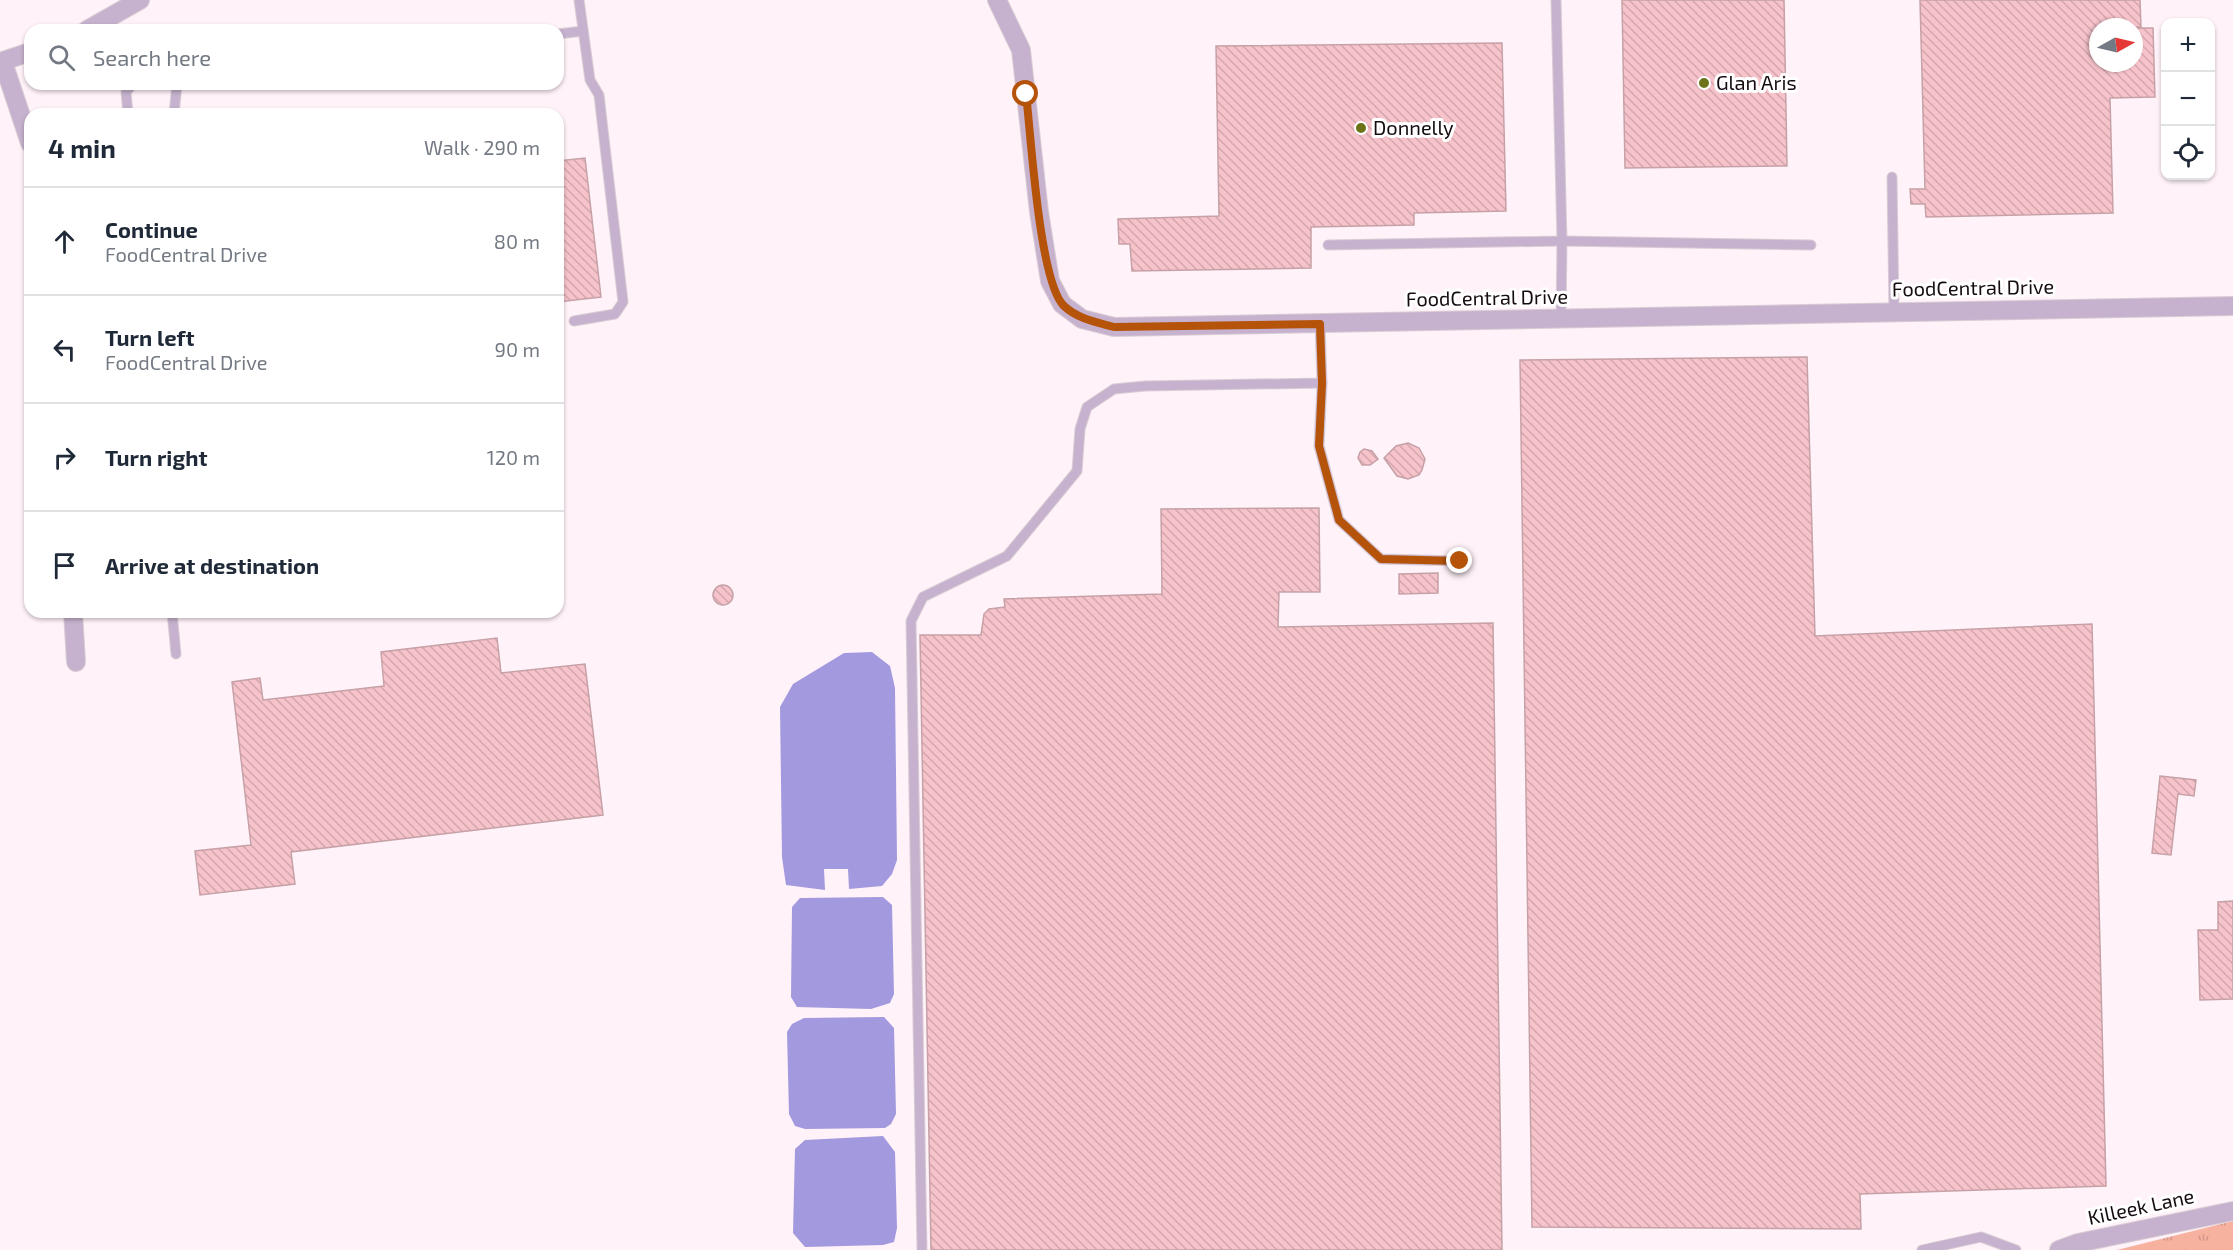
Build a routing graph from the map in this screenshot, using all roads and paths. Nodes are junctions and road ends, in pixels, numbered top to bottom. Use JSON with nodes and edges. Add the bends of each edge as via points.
{"nodes":[{"id":1,"x":140,"y":0,"type":"edge"},
{"id":2,"x":579,"y":0,"type":"edge"},
{"id":3,"x":997,"y":0,"type":"edge"},
{"id":4,"x":1556,"y":0,"type":"edge"},
{"id":5,"x":98,"y":24,"type":"edge"},
{"id":6,"x":583,"y":31,"type":"junction"},
{"id":7,"x":564,"y":33,"type":"edge"},
{"id":8,"x":24,"y":54,"type":"edge"},
{"id":9,"x":2,"y":62,"type":"edge"},
{"id":10,"x":128,"y":90,"type":"edge"},
{"id":11,"x":176,"y":90,"type":"edge"},
{"id":12,"x":127,"y":108,"type":"edge"},
{"id":13,"x":175,"y":108,"type":"edge"},
{"id":14,"x":24,"y":126,"type":"edge"},
{"id":15,"x":1892,"y":177,"type":"dead end"},
{"id":16,"x":1562,"y":241,"type":"junction"},
{"id":17,"x":1328,"y":244,"type":"dead end"},
{"id":18,"x":1811,"y":245,"type":"dead end"},
{"id":19,"x":2233,"y":306,"type":"edge"},
{"id":20,"x":1894,"y":312,"type":"junction"},
{"id":21,"x":1561,"y":318,"type":"junction"},
{"id":22,"x":574,"y":321,"type":"dead end"},
{"id":23,"x":1320,"y":324,"type":"junction"},
{"id":24,"x":1322,"y":383,"type":"junction"},
{"id":25,"x":1460,"y":561,"type":"dead end"},
{"id":26,"x":73,"y":618,"type":"edge"},
{"id":27,"x":173,"y":618,"type":"edge"},
{"id":28,"x":176,"y":654,"type":"dead end"},
{"id":29,"x":76,"y":662,"type":"dead end"},
{"id":30,"x":2233,"y":1211,"type":"edge"},
{"id":31,"x":922,"y":1250,"type":"edge"},
{"id":32,"x":1922,"y":1250,"type":"edge"},
{"id":33,"x":2016,"y":1250,"type":"edge"},
{"id":34,"x":2059,"y":1250,"type":"edge"}],
"edges":[{"from":1,"to":5,"type":"street"},
{"from":2,"to":6,"type":"lane"},
{"from":3,"to":23,"type":"street","name":"FoodCentral Drive","via":[[1021,50],[1044,249],[1050,281],[1062,304],[1082,318],[1114,327]]},
{"from":4,"to":16,"type":"lane"},
{"from":6,"to":7,"type":"lane"},
{"from":6,"to":22,"type":"lane","via":[[591,80],[599,96],[623,302],[615,314]]},
{"from":8,"to":9,"type":"street"},
{"from":9,"to":14,"type":"street"},
{"from":10,"to":12,"type":"lane"},
{"from":11,"to":13,"type":"lane"},
{"from":15,"to":20,"type":"lane"},
{"from":16,"to":17,"type":"lane"},
{"from":16,"to":18,"type":"lane"},
{"from":16,"to":21,"type":"lane"},
{"from":19,"to":20,"type":"street","name":"FoodCentral Drive"},
{"from":20,"to":21,"type":"street","name":"FoodCentral Drive"},
{"from":21,"to":23,"type":"street","name":"FoodCentral Drive"},
{"from":23,"to":24,"type":"lane"},
{"from":24,"to":25,"type":"lane","via":[[1319,446],[1339,520],[1381,559]]},
{"from":24,"to":31,"type":"lane","via":[[1114,389],[1088,406],[1080,429],[1077,471],[1007,556],[923,597],[911,621]]},
{"from":26,"to":29,"type":"street"},
{"from":27,"to":28,"type":"lane"},
{"from":30,"to":34,"type":"street","name":"Killeek Lane"},
{"from":32,"to":33,"type":"lane","via":[[1981,1238]]}]}
